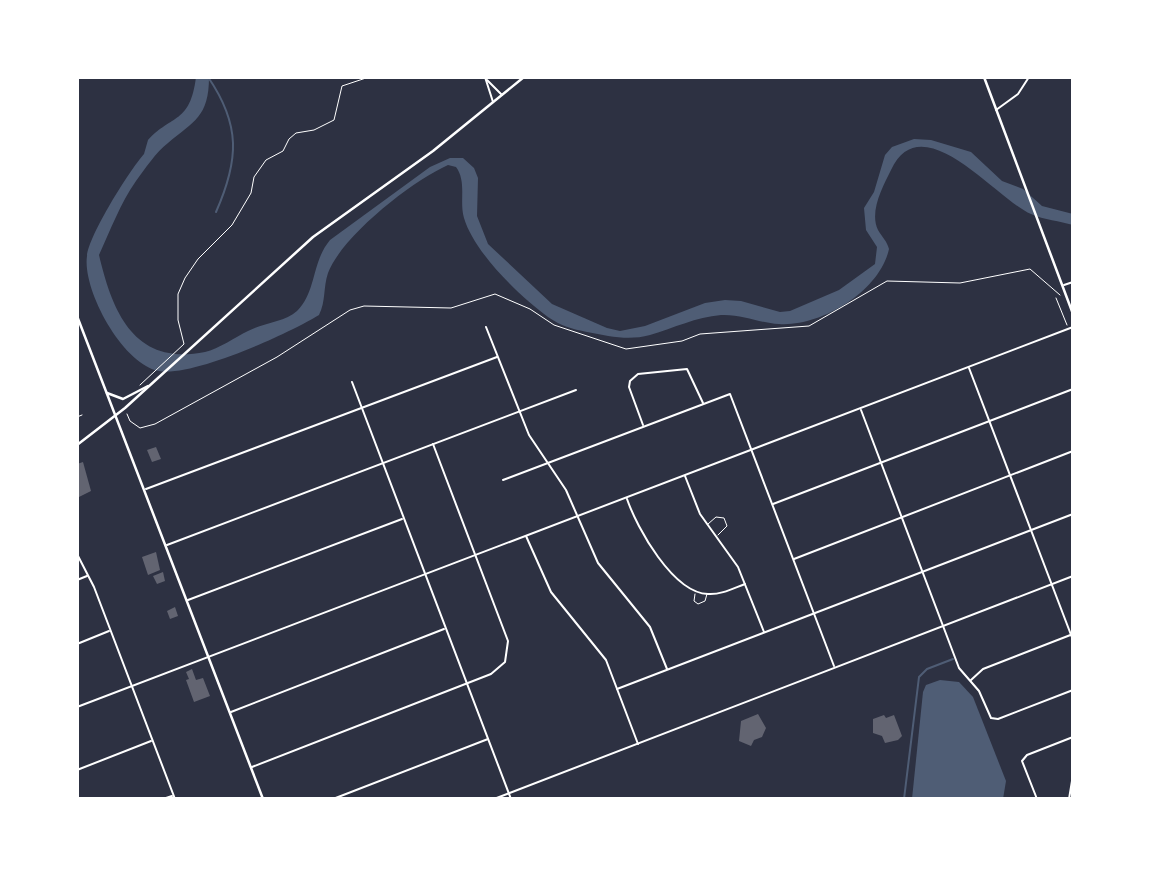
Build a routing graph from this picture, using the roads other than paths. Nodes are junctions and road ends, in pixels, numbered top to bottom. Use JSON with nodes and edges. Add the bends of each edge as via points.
{"nodes":[{"id":1,"x":524,"y":77,"type":"edge"},
{"id":2,"x":984,"y":77,"type":"edge"},
{"id":3,"x":1029,"y":77,"type":"edge"},
{"id":4,"x":485,"y":78,"type":"edge"},
{"id":5,"x":502,"y":95,"type":"junction"},
{"id":6,"x":493,"y":102,"type":"junction"},
{"id":7,"x":996,"y":110,"type":"junction"},
{"id":8,"x":1073,"y":282,"type":"edge"},
{"id":9,"x":1062,"y":286,"type":"junction"},
{"id":10,"x":1073,"y":314,"type":"edge"},
{"id":11,"x":77,"y":316,"type":"edge"},
{"id":12,"x":486,"y":327,"type":"dead end"},
{"id":13,"x":1073,"y":327,"type":"edge"},
{"id":14,"x":497,"y":357,"type":"junction"},
{"id":15,"x":969,"y":367,"type":"junction"},
{"id":16,"x":352,"y":382,"type":"dead end"},
{"id":17,"x":154,"y":383,"type":"junction"},
{"id":18,"x":1073,"y":389,"type":"edge"},
{"id":19,"x":576,"y":390,"type":"dead end"},
{"id":20,"x":107,"y":393,"type":"junction"},
{"id":21,"x":704,"y":404,"type":"junction"},
{"id":22,"x":362,"y":408,"type":"junction"},
{"id":23,"x":860,"y":409,"type":"junction"},
{"id":24,"x":519,"y":412,"type":"junction"},
{"id":25,"x":116,"y":416,"type":"junction"},
{"id":26,"x":990,"y":421,"type":"junction"},
{"id":27,"x":644,"y":426,"type":"junction"},
{"id":28,"x":433,"y":444,"type":"junction"},
{"id":29,"x":77,"y":445,"type":"edge"},
{"id":30,"x":751,"y":449,"type":"junction"},
{"id":31,"x":1073,"y":451,"type":"edge"},
{"id":32,"x":383,"y":463,"type":"junction"},
{"id":33,"x":547,"y":463,"type":"junction"},
{"id":34,"x":881,"y":463,"type":"junction"},
{"id":35,"x":685,"y":475,"type":"junction"},
{"id":36,"x":1010,"y":475,"type":"junction"},
{"id":37,"x":503,"y":480,"type":"dead end"},
{"id":38,"x":145,"y":490,"type":"junction"},
{"id":39,"x":626,"y":498,"type":"junction"},
{"id":40,"x":772,"y":504,"type":"junction"},
{"id":41,"x":1073,"y":514,"type":"edge"},
{"id":42,"x":577,"y":516,"type":"junction"},
{"id":43,"x":902,"y":517,"type":"junction"},
{"id":44,"x":404,"y":518,"type":"junction"},
{"id":45,"x":707,"y":525,"type":"junction"},
{"id":46,"x":1031,"y":530,"type":"junction"},
{"id":47,"x":526,"y":535,"type":"junction"},
{"id":48,"x":716,"y":536,"type":"junction"},
{"id":49,"x":166,"y":545,"type":"junction"},
{"id":50,"x":77,"y":554,"type":"edge"},
{"id":51,"x":475,"y":554,"type":"junction"},
{"id":52,"x":793,"y":559,"type":"junction"},
{"id":53,"x":923,"y":572,"type":"junction"},
{"id":54,"x":425,"y":573,"type":"junction"},
{"id":55,"x":88,"y":576,"type":"junction"},
{"id":56,"x":1073,"y":576,"type":"edge"},
{"id":57,"x":77,"y":580,"type":"edge"},
{"id":58,"x":746,"y":584,"type":"junction"},
{"id":59,"x":1052,"y":585,"type":"junction"},
{"id":60,"x":695,"y":592,"type":"junction"},
{"id":61,"x":707,"y":594,"type":"junction"},
{"id":62,"x":187,"y":601,"type":"junction"},
{"id":63,"x":814,"y":614,"type":"junction"},
{"id":64,"x":943,"y":626,"type":"junction"},
{"id":65,"x":446,"y":629,"type":"junction"},
{"id":66,"x":110,"y":630,"type":"junction"},
{"id":67,"x":764,"y":632,"type":"junction"},
{"id":68,"x":1072,"y":635,"type":"edge"},
{"id":69,"x":1073,"y":640,"type":"edge"},
{"id":70,"x":77,"y":644,"type":"edge"},
{"id":71,"x":209,"y":657,"type":"junction"},
{"id":72,"x":835,"y":668,"type":"junction"},
{"id":73,"x":668,"y":669,"type":"junction"},
{"id":74,"x":970,"y":680,"type":"junction"},
{"id":75,"x":467,"y":684,"type":"junction"},
{"id":76,"x":132,"y":686,"type":"junction"},
{"id":77,"x":617,"y":689,"type":"junction"},
{"id":78,"x":1073,"y":690,"type":"edge"},
{"id":79,"x":77,"y":707,"type":"edge"},
{"id":80,"x":230,"y":713,"type":"junction"},
{"id":81,"x":1073,"y":737,"type":"edge"},
{"id":82,"x":488,"y":739,"type":"junction"},
{"id":83,"x":152,"y":741,"type":"junction"},
{"id":84,"x":638,"y":744,"type":"junction"},
{"id":85,"x":251,"y":767,"type":"junction"},
{"id":86,"x":77,"y":770,"type":"edge"},
{"id":87,"x":1073,"y":775,"type":"edge"},
{"id":88,"x":509,"y":793,"type":"junction"},
{"id":89,"x":174,"y":797,"type":"edge"},
{"id":90,"x":163,"y":799,"type":"edge"},
{"id":91,"x":263,"y":799,"type":"edge"},
{"id":92,"x":333,"y":799,"type":"edge"},
{"id":93,"x":494,"y":799,"type":"edge"},
{"id":94,"x":511,"y":799,"type":"edge"},
{"id":95,"x":1037,"y":799,"type":"edge"},
{"id":96,"x":1069,"y":799,"type":"edge"}],
"edges":[{"from":1,"to":5,"type":"main road"},
{"from":2,"to":7,"type":"main road"},
{"from":3,"to":7,"type":"street","via":[[1018,93]]},
{"from":4,"to":5,"type":"street"},
{"from":4,"to":6,"type":"street"},
{"from":5,"to":6,"type":"main road"},
{"from":6,"to":17,"type":"main road","via":[[313,237]]},
{"from":7,"to":9,"type":"main road"},
{"from":8,"to":9,"type":"street"},
{"from":9,"to":10,"type":"main road"},
{"from":11,"to":20,"type":"main road"},
{"from":12,"to":14,"type":"street"},
{"from":13,"to":15,"type":"street"},
{"from":14,"to":22,"type":"street"},
{"from":14,"to":24,"type":"street"},
{"from":15,"to":23,"type":"street"},
{"from":15,"to":26,"type":"street"},
{"from":16,"to":22,"type":"street"},
{"from":17,"to":20,"type":"main road","via":[[123,398]]},
{"from":17,"to":25,"type":"main road"},
{"from":18,"to":26,"type":"street"},
{"from":19,"to":24,"type":"street"},
{"from":20,"to":25,"type":"main road"},
{"from":21,"to":27,"type":"street"},
{"from":21,"to":27,"type":"street","via":[[687,369],[638,374],[629,387]]},
{"from":21,"to":30,"type":"street","via":[[730,394]]},
{"from":22,"to":32,"type":"street"},
{"from":22,"to":38,"type":"street"},
{"from":23,"to":30,"type":"street"},
{"from":23,"to":34,"type":"street"},
{"from":24,"to":28,"type":"street"},
{"from":24,"to":33,"type":"street"},
{"from":25,"to":29,"type":"main road"},
{"from":25,"to":38,"type":"main road"},
{"from":26,"to":34,"type":"street"},
{"from":26,"to":36,"type":"street"},
{"from":27,"to":33,"type":"street"},
{"from":28,"to":32,"type":"street"},
{"from":28,"to":51,"type":"street"},
{"from":30,"to":35,"type":"street"},
{"from":30,"to":40,"type":"street"},
{"from":31,"to":36,"type":"street"},
{"from":32,"to":44,"type":"street"},
{"from":32,"to":49,"type":"street"},
{"from":33,"to":37,"type":"street"},
{"from":33,"to":42,"type":"street"},
{"from":34,"to":40,"type":"street"},
{"from":34,"to":43,"type":"street"},
{"from":35,"to":39,"type":"street"},
{"from":35,"to":45,"type":"street"},
{"from":36,"to":43,"type":"street"},
{"from":36,"to":46,"type":"street"},
{"from":38,"to":49,"type":"main road"},
{"from":39,"to":42,"type":"street"},
{"from":39,"to":60,"type":"street","via":[[642,536]]},
{"from":40,"to":52,"type":"street"},
{"from":41,"to":46,"type":"street"},
{"from":42,"to":47,"type":"street"},
{"from":42,"to":73,"type":"street","via":[[597,563],[650,627]]},
{"from":43,"to":52,"type":"street"},
{"from":43,"to":53,"type":"street"},
{"from":44,"to":54,"type":"street"},
{"from":44,"to":62,"type":"street"},
{"from":45,"to":48,"type":"street"},
{"from":45,"to":48,"type":"lane","via":[[716,517],[724,519],[727,526]]},
{"from":46,"to":53,"type":"street"},
{"from":46,"to":59,"type":"street"},
{"from":47,"to":51,"type":"street"},
{"from":47,"to":77,"type":"street","via":[[545,583],[600,650]]},
{"from":48,"to":58,"type":"street"},
{"from":49,"to":62,"type":"main road"},
{"from":50,"to":55,"type":"street"},
{"from":51,"to":54,"type":"street"},
{"from":51,"to":75,"type":"street","via":[[509,650],[502,666]]},
{"from":52,"to":63,"type":"street"},
{"from":53,"to":63,"type":"street"},
{"from":53,"to":64,"type":"street"},
{"from":54,"to":65,"type":"street"},
{"from":54,"to":71,"type":"street"},
{"from":55,"to":57,"type":"street"},
{"from":55,"to":66,"type":"street"},
{"from":56,"to":59,"type":"street"},
{"from":58,"to":61,"type":"street"},
{"from":58,"to":67,"type":"street"},
{"from":59,"to":64,"type":"street"},
{"from":59,"to":68,"type":"street"},
{"from":60,"to":61,"type":"street"},
{"from":60,"to":61,"type":"lane","via":[[698,604]]},
{"from":62,"to":71,"type":"main road"},
{"from":63,"to":67,"type":"street"},
{"from":63,"to":72,"type":"street"},
{"from":64,"to":72,"type":"street"},
{"from":64,"to":74,"type":"street","via":[[959,668]]},
{"from":65,"to":75,"type":"street"},
{"from":65,"to":80,"type":"street"},
{"from":66,"to":70,"type":"street"},
{"from":66,"to":76,"type":"street"},
{"from":67,"to":73,"type":"street"},
{"from":68,"to":69,"type":"street"},
{"from":68,"to":74,"type":"street","via":[[983,669]]},
{"from":71,"to":76,"type":"street"},
{"from":71,"to":80,"type":"main road"},
{"from":72,"to":84,"type":"street"},
{"from":73,"to":77,"type":"street"},
{"from":74,"to":78,"type":"street","via":[[993,719]]},
{"from":75,"to":82,"type":"street"},
{"from":75,"to":85,"type":"street"},
{"from":76,"to":79,"type":"street"},
{"from":76,"to":83,"type":"street"},
{"from":77,"to":84,"type":"street"},
{"from":80,"to":85,"type":"main road"},
{"from":81,"to":95,"type":"street","via":[[1027,755],[1023,761]]},
{"from":82,"to":88,"type":"street"},
{"from":82,"to":92,"type":"street"},
{"from":83,"to":86,"type":"street"},
{"from":83,"to":89,"type":"street"},
{"from":84,"to":88,"type":"street"},
{"from":85,"to":91,"type":"main road"},
{"from":87,"to":96,"type":"street"},
{"from":88,"to":93,"type":"street"},
{"from":88,"to":94,"type":"street"},
{"from":89,"to":90,"type":"street"}]}
